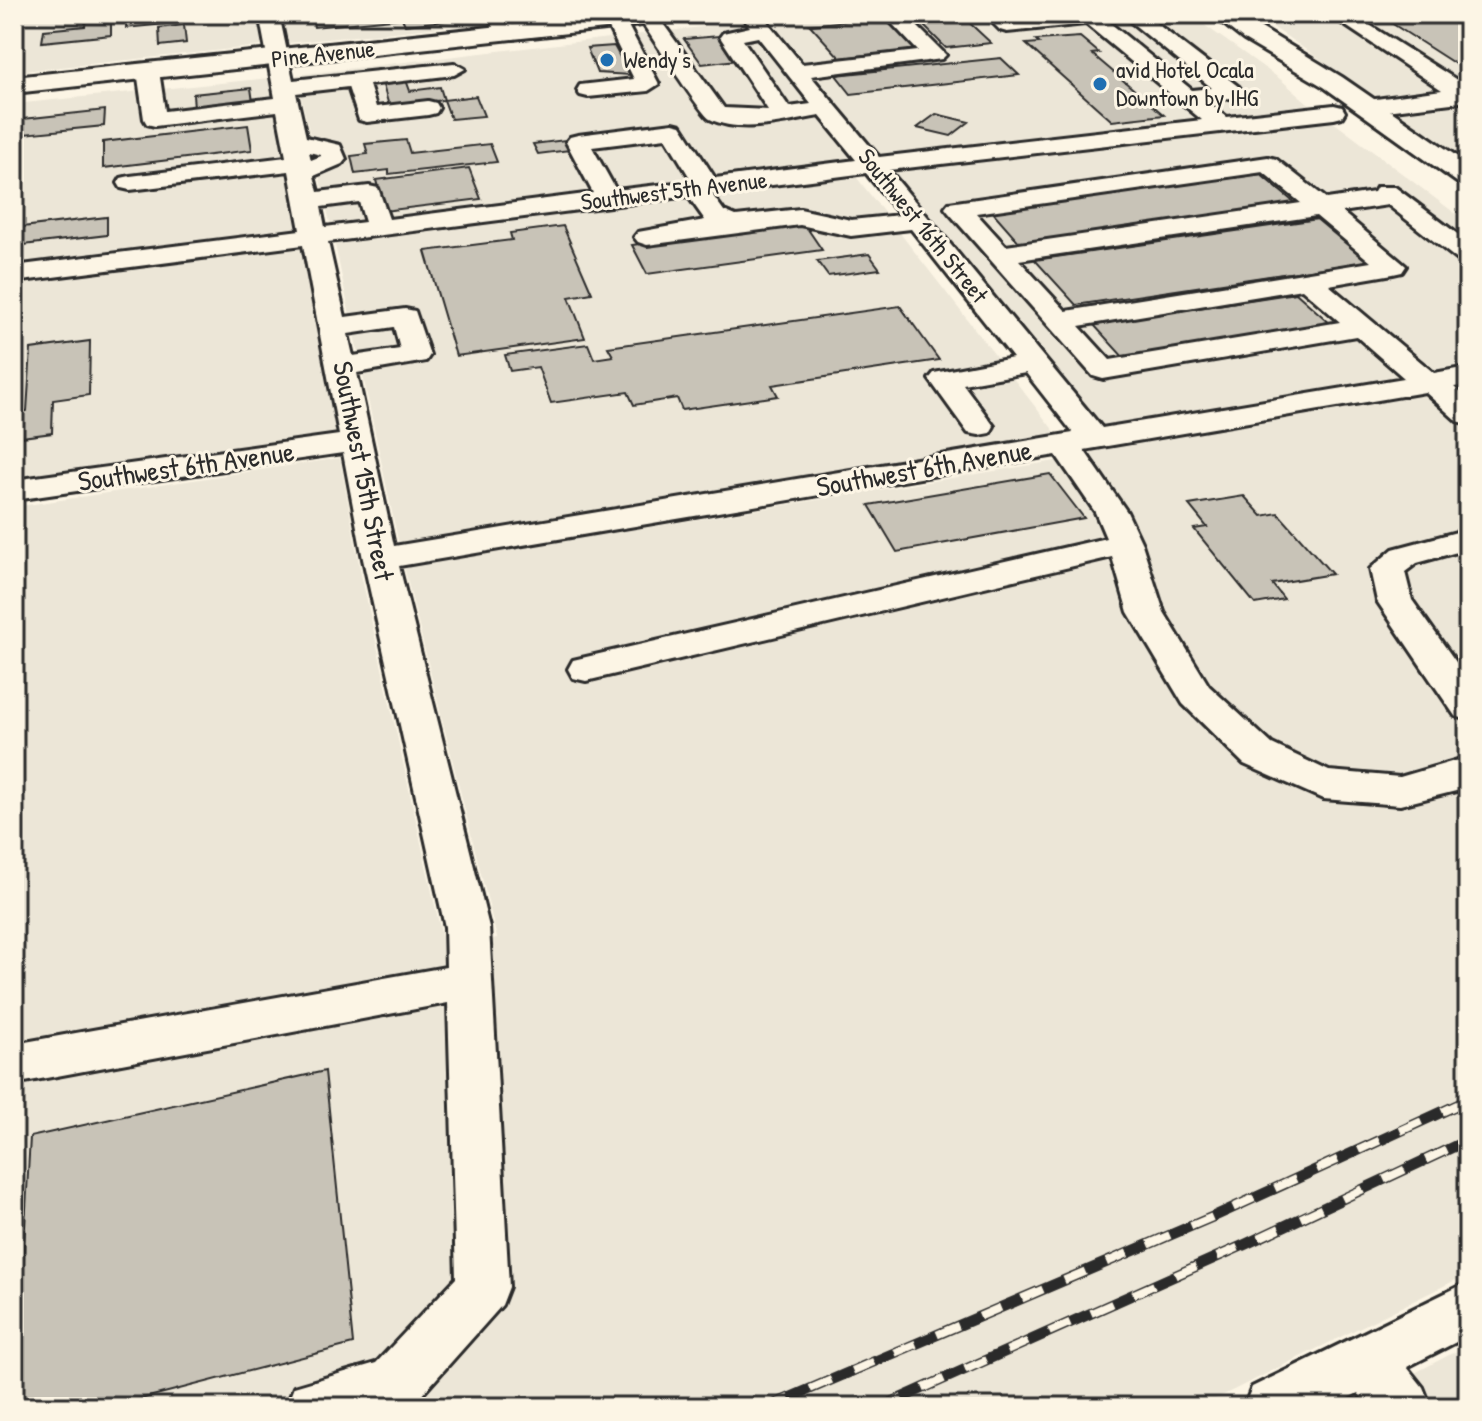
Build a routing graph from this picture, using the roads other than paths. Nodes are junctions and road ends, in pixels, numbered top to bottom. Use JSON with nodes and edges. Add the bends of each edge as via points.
{"nodes":[{"id":1,"x":269,"y":14,"type":"edge"},
{"id":2,"x":679,"y":14,"type":"edge"},
{"id":3,"x":893,"y":14,"type":"edge"},
{"id":4,"x":994,"y":14,"type":"edge"},
{"id":5,"x":1131,"y":14,"type":"edge"},
{"id":6,"x":1226,"y":14,"type":"edge"},
{"id":7,"x":1338,"y":14,"type":"edge"},
{"id":8,"x":1089,"y":16,"type":"edge"},
{"id":9,"x":649,"y":18,"type":"junction"},
{"id":10,"x":616,"y":22,"type":"junction"},
{"id":11,"x":756,"y":22,"type":"edge"},
{"id":12,"x":502,"y":24,"type":"edge"},
{"id":13,"x":1252,"y":35,"type":"junction"},
{"id":14,"x":454,"y":69,"type":"dead end"},
{"id":15,"x":148,"y":71,"type":"junction"},
{"id":16,"x":796,"y":71,"type":"junction"},
{"id":17,"x":1468,"y":72,"type":"edge"},
{"id":18,"x":1435,"y":76,"type":"junction"},
{"id":19,"x":357,"y":80,"type":"junction"},
{"id":20,"x":283,"y":83,"type":"junction"},
{"id":21,"x":14,"y":85,"type":"edge"},
{"id":22,"x":588,"y":90,"type":"dead end"},
{"id":23,"x":1465,"y":94,"type":"edge"},
{"id":24,"x":1188,"y":97,"type":"junction"},
{"id":25,"x":1369,"y":106,"type":"junction"},
{"id":26,"x":428,"y":108,"type":"dead end"},
{"id":27,"x":827,"y":108,"type":"junction"},
{"id":28,"x":1334,"y":112,"type":"junction"},
{"id":29,"x":782,"y":114,"type":"junction"},
{"id":30,"x":1223,"y":126,"type":"junction"},
{"id":31,"x":1395,"y":157,"type":"dead end"},
{"id":32,"x":874,"y":165,"type":"junction"},
{"id":33,"x":302,"y":169,"type":"junction"},
{"id":34,"x":1468,"y":177,"type":"edge"},
{"id":35,"x":130,"y":183,"type":"dead end"},
{"id":36,"x":701,"y":187,"type":"junction"},
{"id":37,"x":608,"y":199,"type":"junction"},
{"id":38,"x":1322,"y":207,"type":"junction"},
{"id":39,"x":919,"y":221,"type":"junction"},
{"id":40,"x":733,"y":224,"type":"junction"},
{"id":41,"x":379,"y":227,"type":"junction"},
{"id":42,"x":316,"y":235,"type":"junction"},
{"id":43,"x":647,"y":237,"type":"dead end"},
{"id":44,"x":1000,"y":255,"type":"junction"},
{"id":45,"x":1468,"y":255,"type":"edge"},
{"id":46,"x":14,"y":274,"type":"edge"},
{"id":47,"x":1308,"y":280,"type":"junction"},
{"id":48,"x":1059,"y":321,"type":"junction"},
{"id":49,"x":335,"y":327,"type":"junction"},
{"id":50,"x":1362,"y":327,"type":"junction"},
{"id":51,"x":1034,"y":363,"type":"junction"},
{"id":52,"x":342,"y":366,"type":"junction"},
{"id":53,"x":1468,"y":376,"type":"edge"},
{"id":54,"x":1430,"y":383,"type":"junction"},
{"id":55,"x":1468,"y":415,"type":"edge"},
{"id":56,"x":979,"y":426,"type":"dead end"},
{"id":57,"x":357,"y":442,"type":"junction"},
{"id":58,"x":1080,"y":442,"type":"junction"},
{"id":59,"x":14,"y":490,"type":"edge"},
{"id":60,"x":1468,"y":539,"type":"edge"},
{"id":61,"x":1125,"y":544,"type":"junction"},
{"id":62,"x":380,"y":559,"type":"junction"},
{"id":63,"x":586,"y":669,"type":"dead end"},
{"id":64,"x":1468,"y":707,"type":"edge"},
{"id":65,"x":1468,"y":771,"type":"edge"},
{"id":66,"x":469,"y":981,"type":"junction"},
{"id":67,"x":14,"y":1064,"type":"edge"},
{"id":68,"x":1468,"y":1308,"type":"edge"},
{"id":69,"x":1367,"y":1360,"type":"junction"},
{"id":70,"x":314,"y":1407,"type":"edge"},
{"id":71,"x":1272,"y":1407,"type":"edge"},
{"id":72,"x":1403,"y":1407,"type":"edge"}],
"edges":[{"from":1,"to":20,"type":"street","name":"Southwest 15th Street"},
{"from":2,"to":9,"type":"main road","name":"Pine Avenue"},
{"from":3,"to":16,"type":"street","via":[[935,55]]},
{"from":4,"to":8,"type":"street","via":[[1007,26]]},
{"from":5,"to":24,"type":"street","via":[[1231,92]]},
{"from":6,"to":13,"type":"main road"},
{"from":7,"to":18,"type":"street"},
{"from":8,"to":24,"type":"street"},
{"from":9,"to":10,"type":"main road","name":"Pine Avenue"},
{"from":9,"to":29,"type":"street","via":[[716,113]]},
{"from":10,"to":12,"type":"main road","name":"Pine Avenue"},
{"from":10,"to":22,"type":"street","via":[[648,84]]},
{"from":11,"to":16,"type":"street","name":"Southwest 16th Street"},
{"from":11,"to":29,"type":"street","via":[[730,37]]},
{"from":12,"to":20,"type":"main road","name":"Pine Avenue"},
{"from":13,"to":25,"type":"main road"},
{"from":13,"to":28,"type":"main road","via":[[1302,88]]},
{"from":14,"to":19,"type":"street"},
{"from":15,"to":20,"type":"main road","name":"Pine Avenue"},
{"from":15,"to":20,"type":"street","via":[[155,119]]},
{"from":15,"to":21,"type":"main road","name":"Pine Avenue"},
{"from":16,"to":27,"type":"street","name":"Southwest 16th Street"},
{"from":17,"to":18,"type":"street"},
{"from":18,"to":23,"type":"street"},
{"from":19,"to":20,"type":"street"},
{"from":19,"to":26,"type":"street","via":[[367,115]]},
{"from":20,"to":33,"type":"street","name":"Southwest 15th Street"},
{"from":23,"to":25,"type":"street"},
{"from":24,"to":30,"type":"street"},
{"from":25,"to":34,"type":"main road"},
{"from":27,"to":29,"type":"street"},
{"from":27,"to":32,"type":"street","name":"Southwest 16th Street"},
{"from":28,"to":30,"type":"street","name":"Southwest 5th Avenue"},
{"from":28,"to":31,"type":"main road"},
{"from":30,"to":32,"type":"street","name":"Southwest 5th Avenue"},
{"from":32,"to":36,"type":"street","name":"Southwest 5th Avenue"},
{"from":32,"to":39,"type":"street","name":"Southwest 16th Street"},
{"from":33,"to":35,"type":"street"},
{"from":33,"to":41,"type":"street","via":[[369,193]]},
{"from":33,"to":42,"type":"street","name":"Southwest 15th Street"},
{"from":36,"to":37,"type":"street","name":"Southwest 5th Avenue"},
{"from":36,"to":37,"type":"street","via":[[673,130],[578,142]]},
{"from":36,"to":40,"type":"street","via":[[715,216]]},
{"from":37,"to":41,"type":"street","name":"Southwest 5th Avenue"},
{"from":38,"to":44,"type":"street"},
{"from":38,"to":44,"type":"street","via":[[1268,164],[958,208]]},
{"from":38,"to":45,"type":"street","via":[[1390,194]]},
{"from":38,"to":47,"type":"street","via":[[1393,266]]},
{"from":39,"to":40,"type":"street","via":[[851,228],[800,217]]},
{"from":39,"to":51,"type":"street","name":"Southwest 16th Street"},
{"from":40,"to":43,"type":"street"},
{"from":41,"to":42,"type":"street","name":"Southwest 5th Avenue"},
{"from":42,"to":46,"type":"street","name":"Southwest 5th Avenue"},
{"from":42,"to":49,"type":"street","name":"Southwest 15th Street"},
{"from":44,"to":48,"type":"street"},
{"from":47,"to":48,"type":"street"},
{"from":47,"to":50,"type":"street"},
{"from":48,"to":50,"type":"street","via":[[1103,370]]},
{"from":49,"to":52,"type":"street","name":"Southwest 15th Street"},
{"from":49,"to":52,"type":"street","via":[[405,317],[416,355]]},
{"from":50,"to":54,"type":"street"},
{"from":51,"to":56,"type":"street","via":[[944,379]]},
{"from":51,"to":58,"type":"street","name":"Southwest 16th Street"},
{"from":52,"to":57,"type":"street","name":"Southwest 15th Street"},
{"from":53,"to":54,"type":"street","name":"Southwest 6th Avenue"},
{"from":54,"to":55,"type":"street"},
{"from":54,"to":58,"type":"street","name":"Southwest 6th Avenue"},
{"from":57,"to":59,"type":"street","name":"Southwest 6th Avenue"},
{"from":57,"to":62,"type":"street","name":"Southwest 15th Street"},
{"from":58,"to":61,"type":"street","name":"Southwest 16th Street"},
{"from":58,"to":62,"type":"street","name":"Southwest 6th Avenue"},
{"from":60,"to":64,"type":"street","via":[[1405,556],[1387,569],[1395,601]]},
{"from":61,"to":63,"type":"street"},
{"from":61,"to":65,"type":"street","name":"Southwest 16th Street","via":[[1146,612],[1196,695],[1258,754],[1323,785],[1400,791]]},
{"from":62,"to":66,"type":"street","name":"Southwest 15th Street","via":[[467,927]]},
{"from":66,"to":67,"type":"street"},
{"from":66,"to":70,"type":"street","name":"Southwest 15th Street","via":[[483,1287],[392,1387]]},
{"from":68,"to":69,"type":"street"},
{"from":69,"to":71,"type":"street"},
{"from":69,"to":72,"type":"street"}]}
